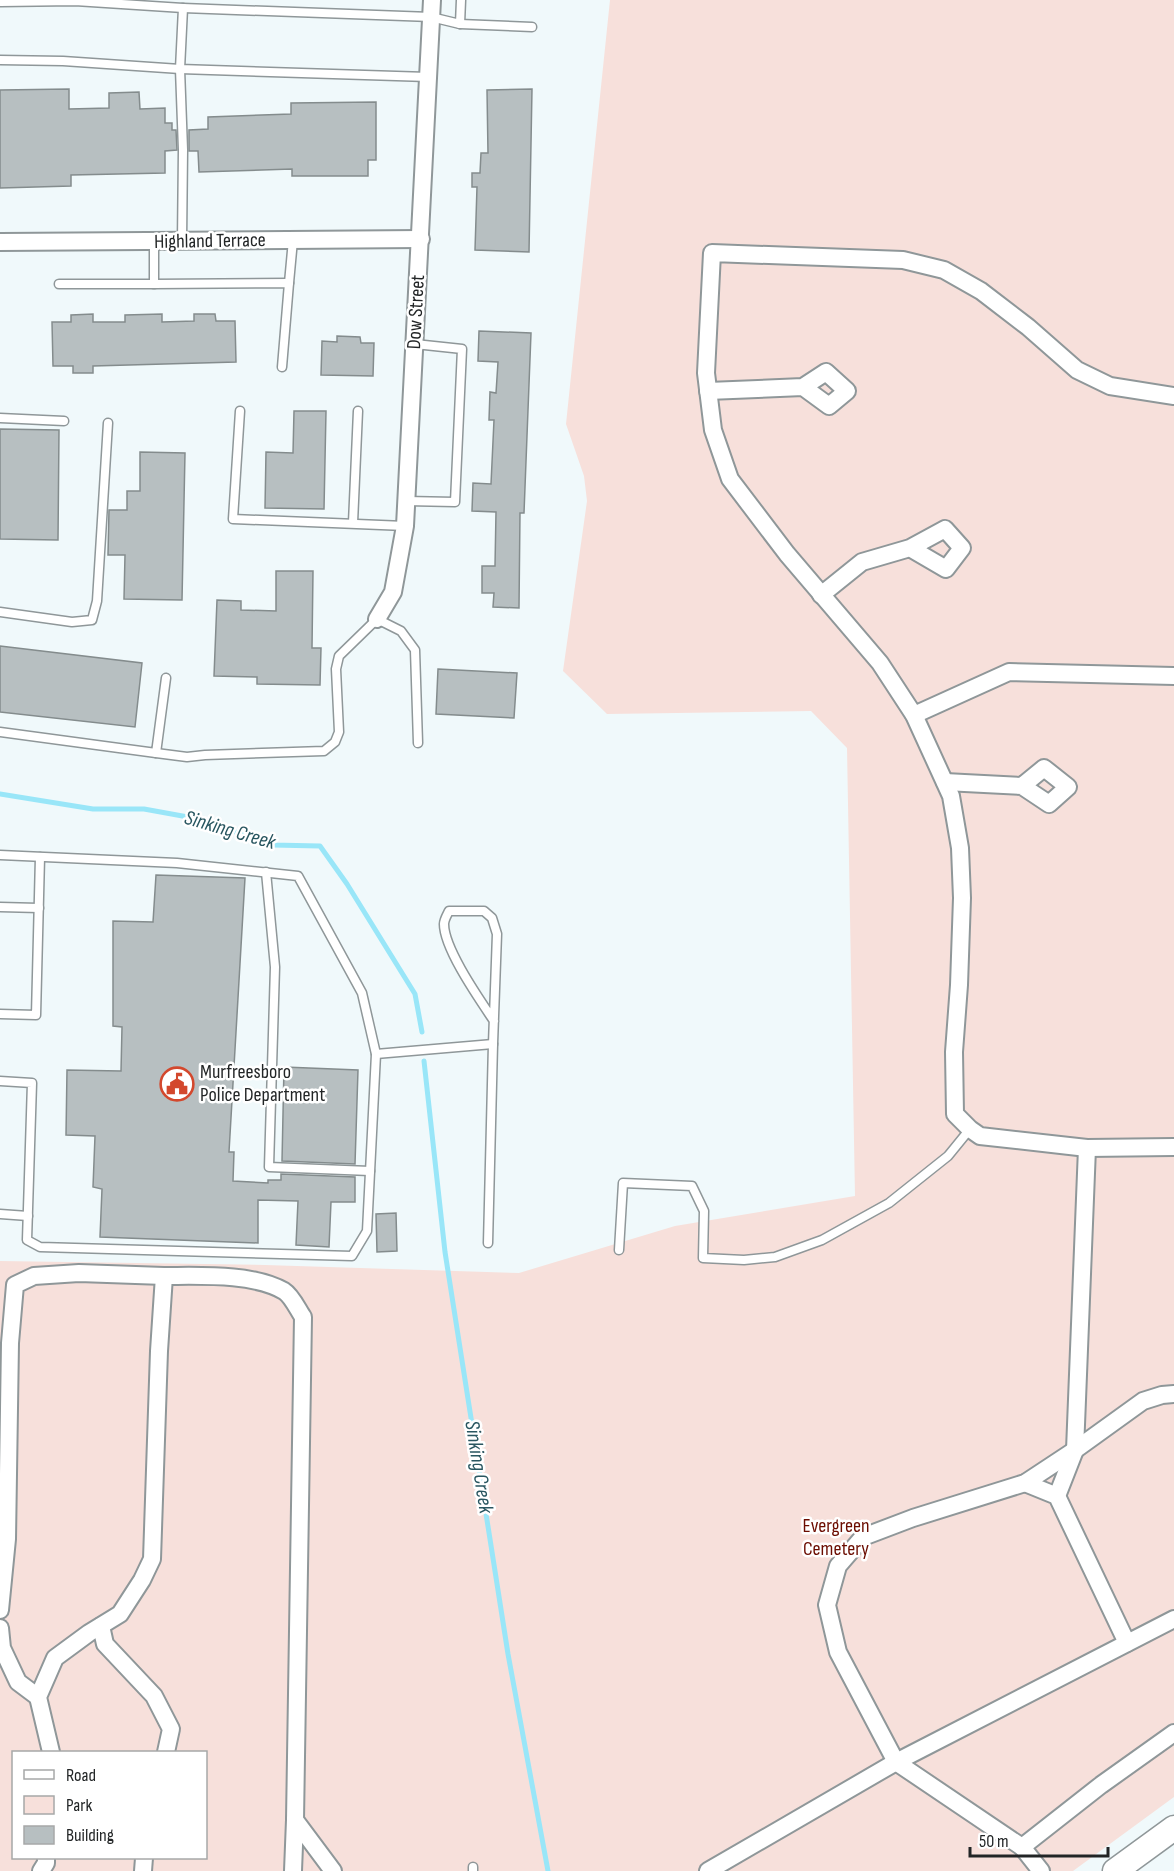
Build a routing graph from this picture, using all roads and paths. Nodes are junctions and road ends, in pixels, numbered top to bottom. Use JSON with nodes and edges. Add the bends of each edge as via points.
{"nodes":[{"id":1,"x":432,"y":0,"type":"edge"},
{"id":2,"x":461,"y":0,"type":"edge"},
{"id":3,"x":0,"y":2,"type":"edge"},
{"id":4,"x":183,"y":8,"type":"junction"},
{"id":5,"x":430,"y":17,"type":"junction"},
{"id":6,"x":460,"y":24,"type":"junction"},
{"id":7,"x":532,"y":27,"type":"dead end"},
{"id":8,"x":0,"y":60,"type":"edge"},
{"id":9,"x":180,"y":69,"type":"junction"},
{"id":10,"x":428,"y":77,"type":"junction"},
{"id":11,"x":420,"y":239,"type":"junction"},
{"id":12,"x":293,"y":240,"type":"junction"},
{"id":13,"x":182,"y":241,"type":"junction"},
{"id":14,"x":0,"y":242,"type":"edge"},
{"id":15,"x":154,"y":242,"type":"junction"},
{"id":16,"x":59,"y":284,"type":"dead end"},
{"id":17,"x":153,"y":284,"type":"junction"},
{"id":18,"x":289,"y":284,"type":"junction"},
{"id":19,"x":415,"y":344,"type":"junction"},
{"id":20,"x":282,"y":367,"type":"dead end"},
{"id":21,"x":803,"y":387,"type":"dead end"},
{"id":22,"x":708,"y":391,"type":"junction"},
{"id":23,"x":1174,"y":396,"type":"edge"},
{"id":24,"x":240,"y":411,"type":"dead end"},
{"id":25,"x":358,"y":411,"type":"dead end"},
{"id":26,"x":0,"y":418,"type":"edge"},
{"id":27,"x":64,"y":421,"type":"dead end"},
{"id":28,"x":108,"y":423,"type":"dead end"},
{"id":29,"x":406,"y":501,"type":"junction"},
{"id":30,"x":353,"y":523,"type":"junction"},
{"id":31,"x":405,"y":525,"type":"junction"},
{"id":32,"x":910,"y":548,"type":"dead end"},
{"id":33,"x":821,"y":594,"type":"junction"},
{"id":34,"x":0,"y":612,"type":"edge"},
{"id":35,"x":377,"y":619,"type":"junction"},
{"id":36,"x":1174,"y":676,"type":"edge"},
{"id":37,"x":166,"y":678,"type":"dead end"},
{"id":38,"x":914,"y":715,"type":"junction"},
{"id":39,"x":0,"y":732,"type":"edge"},
{"id":40,"x":418,"y":743,"type":"dead end"},
{"id":41,"x":156,"y":753,"type":"junction"},
{"id":42,"x":945,"y":782,"type":"junction"},
{"id":43,"x":1022,"y":786,"type":"dead end"},
{"id":44,"x":0,"y":855,"type":"edge"},
{"id":45,"x":39,"y":857,"type":"junction"},
{"id":46,"x":266,"y":872,"type":"junction"},
{"id":47,"x":0,"y":907,"type":"edge"},
{"id":48,"x":39,"y":908,"type":"junction"},
{"id":49,"x":0,"y":1014,"type":"edge"},
{"id":50,"x":494,"y":1022,"type":"junction"},
{"id":51,"x":494,"y":1044,"type":"junction"},
{"id":52,"x":376,"y":1054,"type":"junction"},
{"id":53,"x":0,"y":1081,"type":"edge"},
{"id":54,"x":970,"y":1129,"type":"junction"},
{"id":55,"x":1174,"y":1147,"type":"edge"},
{"id":56,"x":1087,"y":1148,"type":"junction"},
{"id":57,"x":370,"y":1171,"type":"junction"},
{"id":58,"x":0,"y":1214,"type":"edge"},
{"id":59,"x":28,"y":1216,"type":"junction"},
{"id":60,"x":488,"y":1243,"type":"dead end"},
{"id":61,"x":619,"y":1250,"type":"dead end"},
{"id":62,"x":164,"y":1275,"type":"junction"},
{"id":63,"x":1174,"y":1394,"type":"edge"},
{"id":64,"x":1076,"y":1450,"type":"junction"},
{"id":65,"x":1026,"y":1483,"type":"junction"},
{"id":66,"x":1057,"y":1496,"type":"junction"},
{"id":67,"x":0,"y":1610,"type":"edge"},
{"id":68,"x":1174,"y":1619,"type":"edge"},
{"id":69,"x":100,"y":1626,"type":"junction"},
{"id":70,"x":0,"y":1628,"type":"edge"},
{"id":71,"x":1127,"y":1643,"type":"junction"},
{"id":72,"x":38,"y":1697,"type":"junction"},
{"id":73,"x":1174,"y":1733,"type":"edge"},
{"id":74,"x":51,"y":1751,"type":"edge"},
{"id":75,"x":166,"y":1751,"type":"edge"},
{"id":76,"x":896,"y":1761,"type":"junction"},
{"id":77,"x":295,"y":1820,"type":"junction"},
{"id":78,"x":1174,"y":1828,"type":"edge"},
{"id":79,"x":1022,"y":1847,"type":"junction"},
{"id":80,"x":292,"y":1871,"type":"edge"},
{"id":81,"x":333,"y":1871,"type":"edge"},
{"id":82,"x":708,"y":1871,"type":"edge"},
{"id":83,"x":1041,"y":1871,"type":"edge"},
{"id":84,"x":1115,"y":1871,"type":"edge"}],
"edges":[{"from":1,"to":5,"type":"street","name":"Dow Street"},
{"from":2,"to":6,"type":"lane"},
{"from":3,"to":4,"type":"lane","via":[[75,1]]},
{"from":4,"to":5,"type":"lane"},
{"from":4,"to":9,"type":"lane"},
{"from":5,"to":6,"type":"lane"},
{"from":5,"to":10,"type":"street","name":"Dow Street"},
{"from":6,"to":7,"type":"lane"},
{"from":8,"to":9,"type":"lane"},
{"from":9,"to":10,"type":"lane"},
{"from":9,"to":13,"type":"lane"},
{"from":10,"to":11,"type":"street","name":"Dow Street"},
{"from":11,"to":12,"type":"street","name":"Highland Terrace"},
{"from":11,"to":19,"type":"street","name":"Dow Street"},
{"from":12,"to":13,"type":"street","name":"Highland Terrace"},
{"from":12,"to":18,"type":"lane"},
{"from":13,"to":15,"type":"street","name":"Highland Terrace"},
{"from":14,"to":15,"type":"street","name":"Highland Terrace"},
{"from":15,"to":17,"type":"lane"},
{"from":16,"to":17,"type":"lane"},
{"from":17,"to":18,"type":"lane"},
{"from":18,"to":20,"type":"lane"},
{"from":19,"to":29,"type":"street","name":"Dow Street"},
{"from":19,"to":29,"type":"lane","via":[[462,349],[455,502]]},
{"from":21,"to":22,"type":"street"},
{"from":22,"to":23,"type":"street","via":[[712,253],[903,260],[944,270],[981,291],[1077,370],[1110,386]]},
{"from":22,"to":33,"type":"street","via":[[713,430],[730,479]]},
{"from":24,"to":30,"type":"lane","via":[[233,519]]},
{"from":25,"to":30,"type":"lane"},
{"from":26,"to":27,"type":"lane"},
{"from":28,"to":34,"type":"lane","via":[[97,601],[92,620],[72,622]]},
{"from":29,"to":31,"type":"street","name":"Dow Street"},
{"from":30,"to":31,"type":"lane"},
{"from":31,"to":35,"type":"street","name":"Dow Street","via":[[393,591]]},
{"from":32,"to":33,"type":"street","via":[[862,562]]},
{"from":33,"to":38,"type":"street","via":[[880,663]]},
{"from":35,"to":40,"type":"lane","via":[[401,631],[415,650]]},
{"from":35,"to":41,"type":"lane","via":[[339,656],[339,732],[324,751],[187,757]]},
{"from":36,"to":38,"type":"street","via":[[1009,672]]},
{"from":37,"to":41,"type":"lane"},
{"from":38,"to":42,"type":"street"},
{"from":39,"to":41,"type":"lane"},
{"from":42,"to":43,"type":"street"},
{"from":42,"to":54,"type":"street","via":[[960,848],[962,888],[955,1114]]},
{"from":44,"to":45,"type":"lane"},
{"from":45,"to":46,"type":"lane","via":[[177,863]]},
{"from":45,"to":48,"type":"lane"},
{"from":46,"to":52,"type":"lane","via":[[298,876],[362,993]]},
{"from":46,"to":57,"type":"lane","via":[[275,967],[269,1167]]},
{"from":47,"to":48,"type":"lane"},
{"from":48,"to":49,"type":"lane","via":[[36,1015]]},
{"from":50,"to":50,"type":"lane","via":[[496,934],[492,918],[484,911],[449,911],[444,923],[448,941],[462,972]]},
{"from":50,"to":51,"type":"lane"},
{"from":51,"to":52,"type":"lane"},
{"from":51,"to":60,"type":"lane"},
{"from":52,"to":57,"type":"lane"},
{"from":53,"to":59,"type":"lane","via":[[32,1083]]},
{"from":54,"to":56,"type":"street","via":[[980,1136]]},
{"from":54,"to":61,"type":"lane","via":[[948,1156],[889,1203],[822,1240],[776,1257],[703,1258],[704,1211],[692,1186],[623,1183]]},
{"from":55,"to":56,"type":"street"},
{"from":56,"to":64,"type":"street"},
{"from":57,"to":59,"type":"lane","via":[[367,1231],[352,1256],[40,1246],[27,1240]]},
{"from":58,"to":59,"type":"lane"},
{"from":62,"to":67,"type":"street","via":[[33,1276],[15,1286],[10,1343],[7,1539]]},
{"from":62,"to":69,"type":"street","via":[[152,1559],[120,1614]]},
{"from":62,"to":77,"type":"street","via":[[254,1281],[286,1292],[303,1317]]},
{"from":63,"to":64,"type":"street","via":[[1143,1401]]},
{"from":64,"to":65,"type":"street"},
{"from":64,"to":66,"type":"street"},
{"from":65,"to":66,"type":"street"},
{"from":65,"to":76,"type":"street","via":[[863,1537],[838,1566],[827,1605],[838,1652]]},
{"from":66,"to":71,"type":"street"},
{"from":68,"to":71,"type":"street"},
{"from":69,"to":72,"type":"street","via":[[55,1658]]},
{"from":69,"to":75,"type":"street","via":[[105,1644],[154,1696],[171,1729]]},
{"from":70,"to":72,"type":"street","via":[[2,1648],[18,1682]]},
{"from":71,"to":76,"type":"street"},
{"from":72,"to":74,"type":"street"},
{"from":73,"to":79,"type":"street"},
{"from":76,"to":79,"type":"street"},
{"from":76,"to":82,"type":"street"},
{"from":77,"to":80,"type":"street"},
{"from":77,"to":81,"type":"street"},
{"from":78,"to":84,"type":"street"},
{"from":79,"to":83,"type":"street"}]}
